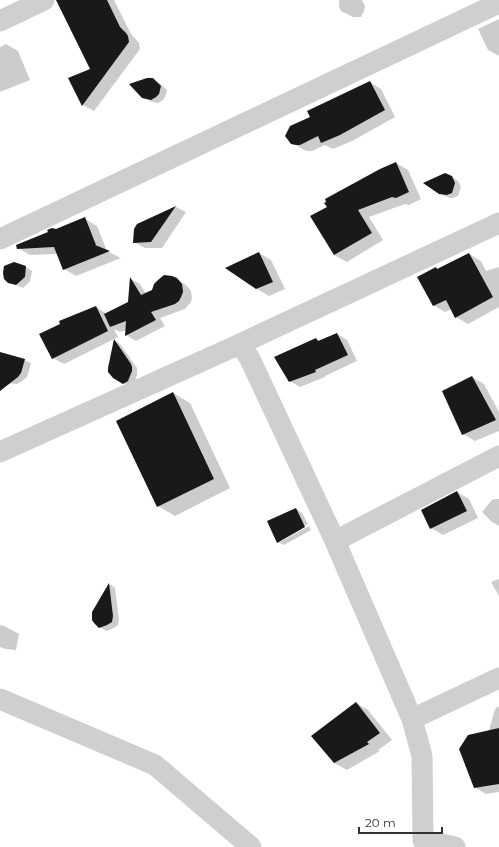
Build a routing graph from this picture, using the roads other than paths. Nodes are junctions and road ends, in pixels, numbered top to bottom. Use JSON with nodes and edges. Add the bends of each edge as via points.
{"nodes":[{"id":1,"x":44,"y":0,"type":"edge"},
{"id":2,"x":499,"y":3,"type":"edge"},
{"id":3,"x":0,"y":21,"type":"edge"},
{"id":4,"x":499,"y":224,"type":"edge"},
{"id":5,"x":0,"y":238,"type":"edge"},
{"id":6,"x":240,"y":344,"type":"junction"},
{"id":7,"x":0,"y":452,"type":"edge"},
{"id":8,"x":499,"y":456,"type":"edge"},
{"id":9,"x":335,"y":541,"type":"junction"},
{"id":10,"x":499,"y":678,"type":"edge"},
{"id":11,"x":0,"y":700,"type":"edge"},
{"id":12,"x":412,"y":719,"type":"junction"},
{"id":13,"x":424,"y":843,"type":"edge"},
{"id":14,"x":251,"y":847,"type":"edge"},
{"id":15,"x":456,"y":847,"type":"edge"}],
"edges":[{"from":1,"to":3,"type":"street"},
{"from":2,"to":5,"type":"street"},
{"from":4,"to":6,"type":"street"},
{"from":6,"to":7,"type":"street"},
{"from":6,"to":9,"type":"street","via":[[250,359]]},
{"from":8,"to":9,"type":"street"},
{"from":9,"to":12,"type":"street"},
{"from":10,"to":12,"type":"street"},
{"from":11,"to":14,"type":"street","via":[[155,765]]},
{"from":12,"to":13,"type":"street","via":[[422,756]]},
{"from":13,"to":15,"type":"street"}]}
